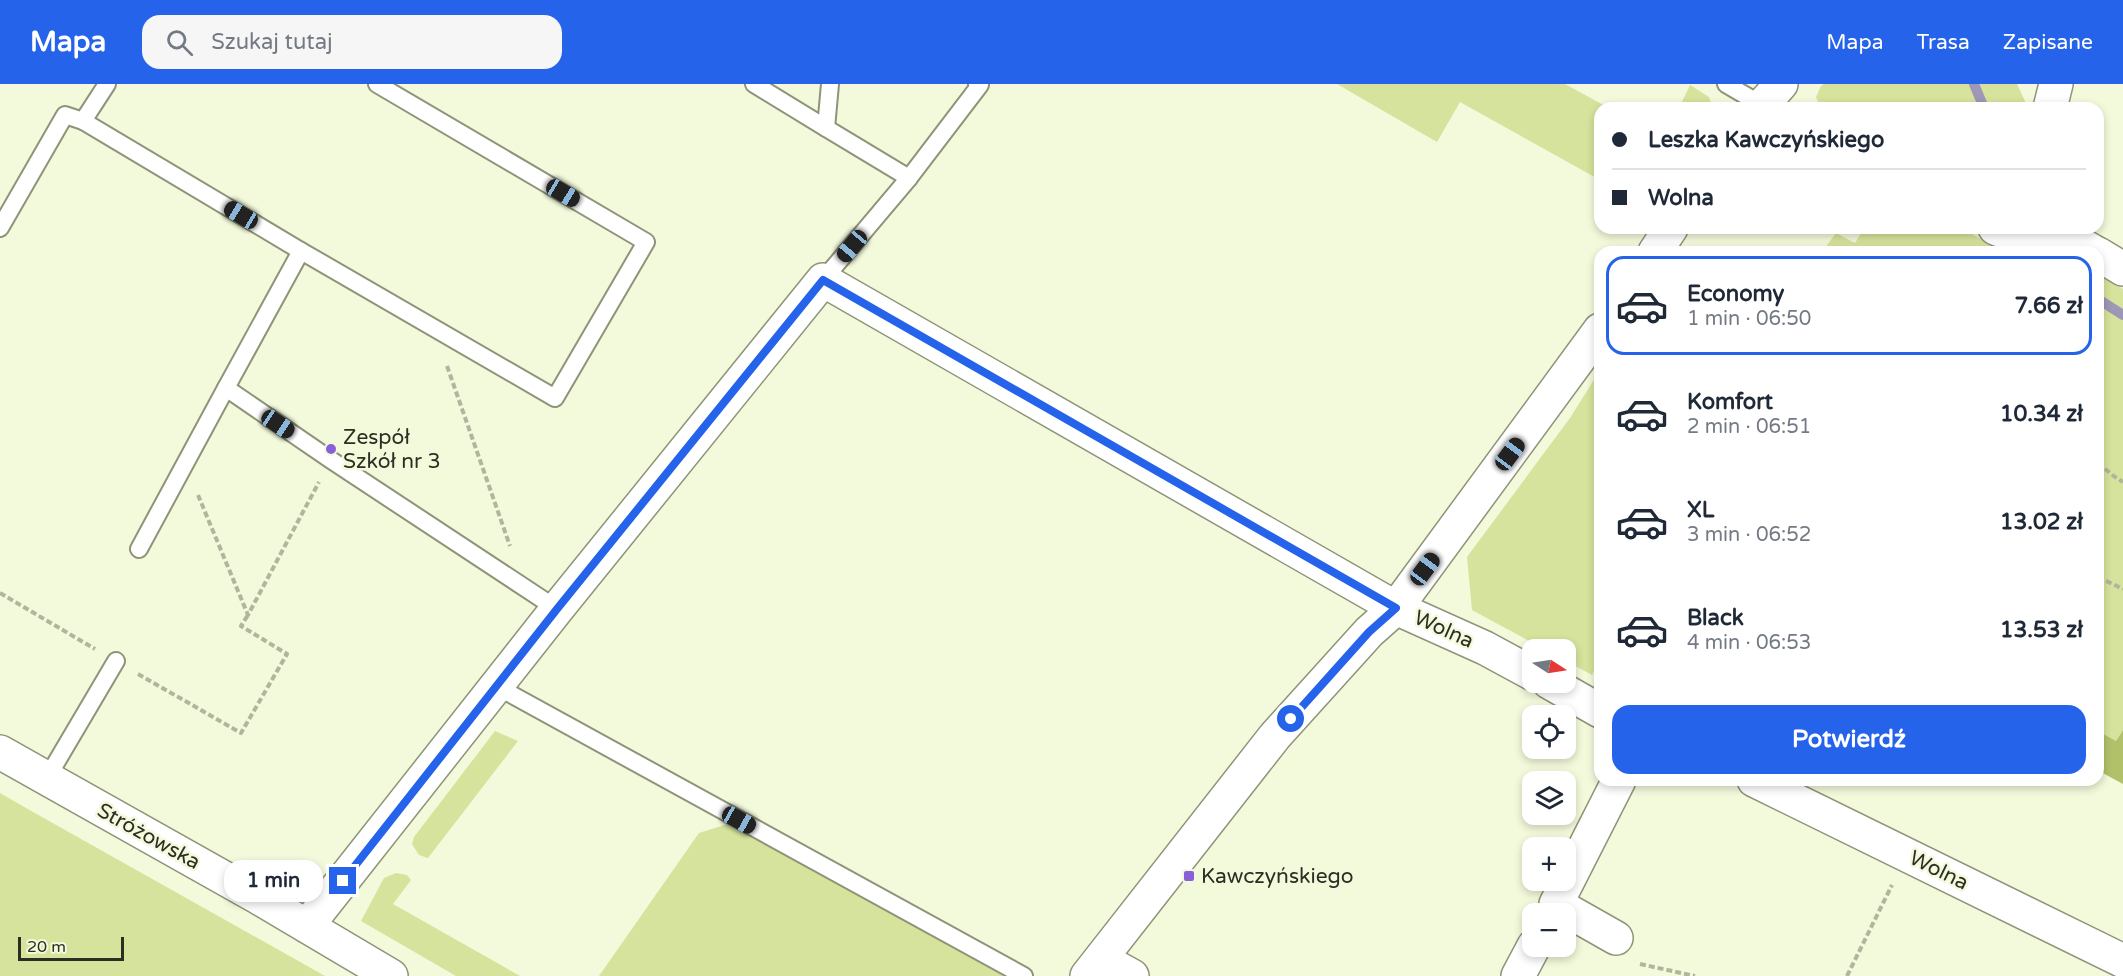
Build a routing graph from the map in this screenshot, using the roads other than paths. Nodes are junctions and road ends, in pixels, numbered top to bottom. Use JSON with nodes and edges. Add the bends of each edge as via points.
{"nodes":[{"id":1,"x":107,"y":84,"type":"edge"},
{"id":2,"x":377,"y":84,"type":"edge"},
{"id":3,"x":754,"y":84,"type":"edge"},
{"id":4,"x":831,"y":84,"type":"edge"},
{"id":5,"x":980,"y":84,"type":"edge"},
{"id":6,"x":1726,"y":84,"type":"edge"},
{"id":7,"x":2056,"y":84,"type":"edge"},
{"id":8,"x":1768,"y":101,"type":"edge"},
{"id":9,"x":2052,"y":102,"type":"edge"},
{"id":10,"x":83,"y":121,"type":"junction"},
{"id":11,"x":826,"y":128,"type":"junction"},
{"id":12,"x":909,"y":178,"type":"junction"},
{"id":13,"x":0,"y":228,"type":"edge"},
{"id":14,"x":2060,"y":234,"type":"edge"},
{"id":15,"x":2083,"y":246,"type":"edge"},
{"id":16,"x":300,"y":251,"type":"junction"},
{"id":17,"x":2104,"y":258,"type":"edge"},
{"id":18,"x":2123,"y":269,"type":"edge"},
{"id":19,"x":823,"y":280,"type":"junction"},
{"id":20,"x":1594,"y":338,"type":"edge"},
{"id":21,"x":226,"y":388,"type":"junction"},
{"id":22,"x":138,"y":549,"type":"dead end"},
{"id":23,"x":1396,"y":608,"type":"junction"},
{"id":24,"x":557,"y":609,"type":"junction"},
{"id":25,"x":116,"y":661,"type":"road end"},
{"id":26,"x":1522,"y":668,"type":"edge"},
{"id":27,"x":495,"y":686,"type":"junction"},
{"id":28,"x":1568,"y":693,"type":"edge"},
{"id":29,"x":1594,"y":708,"type":"edge"},
{"id":30,"x":0,"y":752,"type":"edge"},
{"id":31,"x":47,"y":778,"type":"junction"},
{"id":32,"x":1615,"y":786,"type":"edge"},
{"id":33,"x":1766,"y":786,"type":"edge"},
{"id":34,"x":1557,"y":903,"type":"edge"},
{"id":35,"x":1576,"y":919,"type":"edge"},
{"id":36,"x":307,"y":926,"type":"junction"},
{"id":37,"x":1616,"y":938,"type":"dead end"},
{"id":38,"x":1528,"y":957,"type":"edge"},
{"id":39,"x":2123,"y":961,"type":"edge"},
{"id":40,"x":1094,"y":968,"type":"edge"},
{"id":41,"x":391,"y":976,"type":"edge"},
{"id":42,"x":1024,"y":976,"type":"edge"},
{"id":43,"x":1132,"y":976,"type":"edge"},
{"id":44,"x":1518,"y":976,"type":"edge"}],
"edges":[{"from":1,"to":10,"type":"lane"},
{"from":2,"to":16,"type":"lane","via":[[646,242],[555,398]]},
{"from":3,"to":11,"type":"lane"},
{"from":4,"to":11,"type":"lane"},
{"from":5,"to":12,"type":"lane"},
{"from":6,"to":8,"type":"lane"},
{"from":7,"to":9,"type":"street"},
{"from":10,"to":13,"type":"lane","via":[[65,115]]},
{"from":10,"to":16,"type":"lane"},
{"from":11,"to":12,"type":"lane"},
{"from":12,"to":19,"type":"lane"},
{"from":14,"to":15,"type":"street"},
{"from":16,"to":21,"type":"lane"},
{"from":17,"to":18,"type":"street"},
{"from":19,"to":23,"type":"street","name":"Wolna"},
{"from":19,"to":24,"type":"street"},
{"from":20,"to":23,"type":"street"},
{"from":21,"to":22,"type":"lane"},
{"from":21,"to":24,"type":"lane"},
{"from":23,"to":26,"type":"street","name":"Wolna"},
{"from":23,"to":40,"type":"street","via":[[1369,632],[1275,736]]},
{"from":24,"to":27,"type":"street"},
{"from":25,"to":31,"type":"lane"},
{"from":27,"to":36,"type":"street"},
{"from":27,"to":42,"type":"lane"},
{"from":28,"to":29,"type":"street"},
{"from":30,"to":31,"type":"street","name":"Stróżowska"},
{"from":31,"to":36,"type":"street","name":"Stróżowska"},
{"from":32,"to":34,"type":"street"},
{"from":33,"to":39,"type":"street","name":"Wolna"},
{"from":35,"to":37,"type":"street"},
{"from":36,"to":41,"type":"street","name":"Stróżowska"},
{"from":38,"to":44,"type":"street"},
{"from":40,"to":43,"type":"street"}]}
